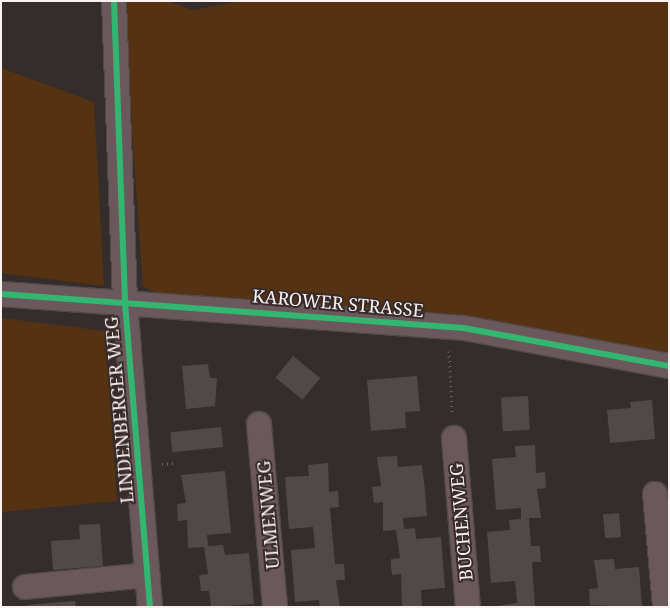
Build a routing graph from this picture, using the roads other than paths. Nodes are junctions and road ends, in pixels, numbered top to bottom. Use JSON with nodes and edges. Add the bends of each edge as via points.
{"nodes":[{"id":1,"x":114,"y":1,"type":"edge"},
{"id":2,"x":1,"y":294,"type":"edge"},
{"id":3,"x":125,"y":303,"type":"junction"},
{"id":4,"x":669,"y":366,"type":"edge"},
{"id":5,"x":259,"y":424,"type":"dead end"},
{"id":6,"x":454,"y":438,"type":"road end"},
{"id":7,"x":655,"y":494,"type":"dead end"},
{"id":8,"x":147,"y":575,"type":"junction"},
{"id":9,"x":25,"y":587,"type":"dead end"},
{"id":10,"x":150,"y":607,"type":"edge"},
{"id":11,"x":275,"y":607,"type":"edge"},
{"id":12,"x":468,"y":607,"type":"edge"},
{"id":13,"x":665,"y":607,"type":"edge"}],
"edges":[{"from":1,"to":3,"type":"street","name":"LINDENBERGER WEG"},
{"from":2,"to":3,"type":"street","name":"KAROWER STRASSE"},
{"from":3,"to":4,"type":"street","name":"KAROWER STRASSE","via":[[447,327]]},
{"from":3,"to":8,"type":"street","name":"LINDENBERGER WEG"},
{"from":5,"to":11,"type":"street","name":"ULMENWEG"},
{"from":6,"to":12,"type":"street","name":"BUCHENWEG"},
{"from":7,"to":13,"type":"street"},
{"from":8,"to":9,"type":"street"},
{"from":8,"to":10,"type":"street","name":"LINDENBERGER WEG"}]}
